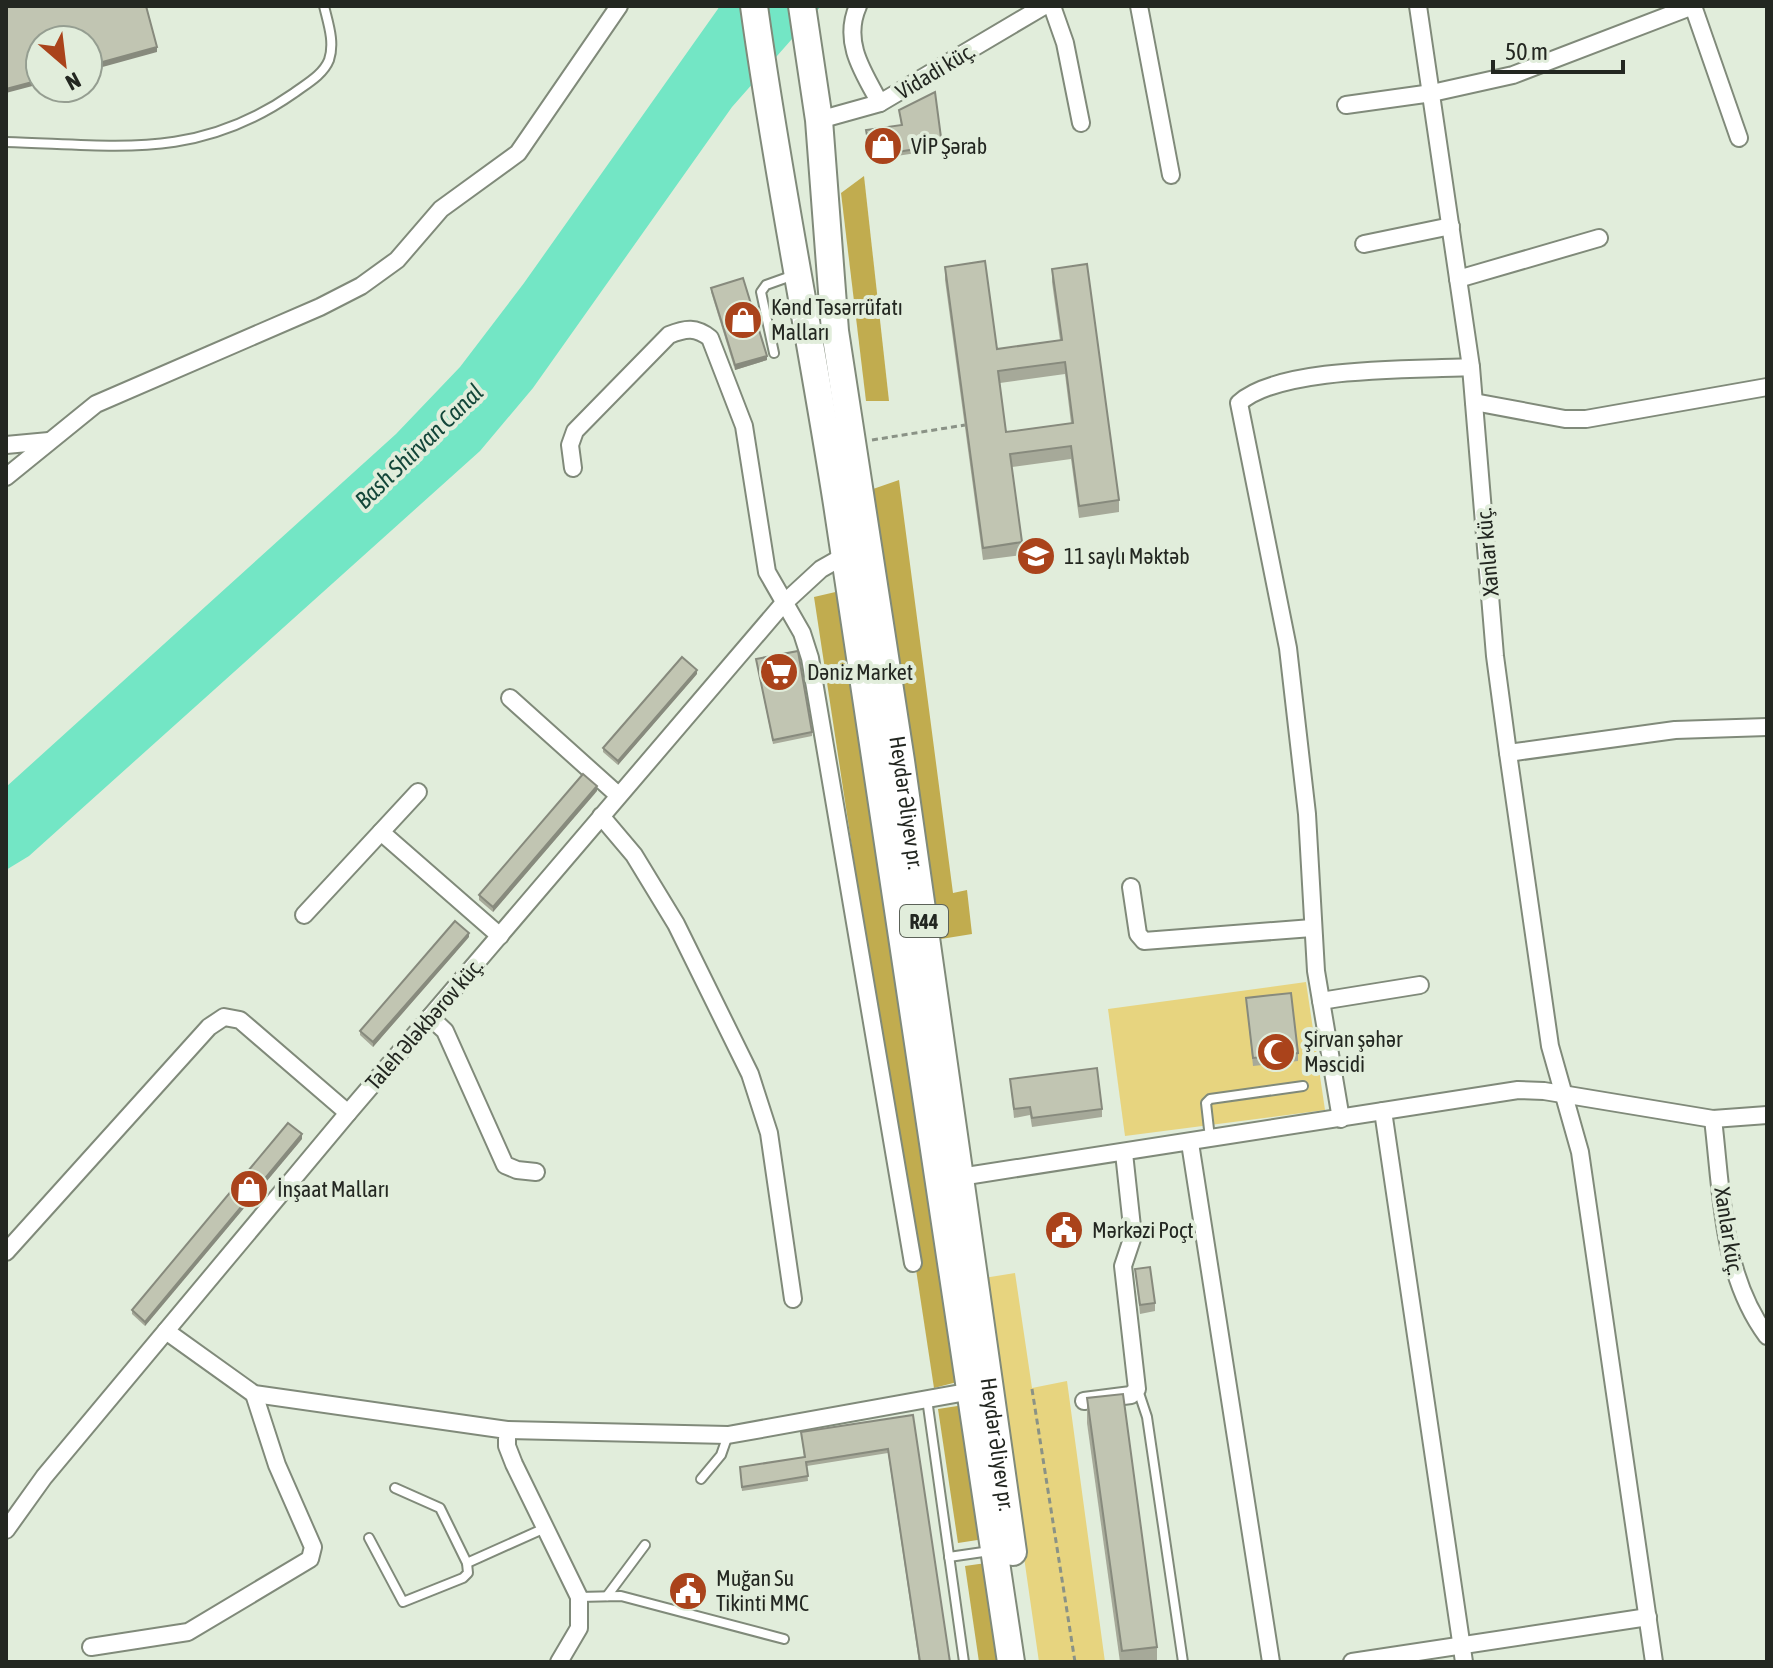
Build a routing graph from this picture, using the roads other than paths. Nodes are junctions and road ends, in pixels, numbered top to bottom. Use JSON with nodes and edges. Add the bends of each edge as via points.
{"nodes":[{"id":1,"x":324,"y":6,"type":"edge"},
{"id":2,"x":619,"y":6,"type":"edge"},
{"id":3,"x":754,"y":6,"type":"edge"},
{"id":4,"x":802,"y":6,"type":"edge"},
{"id":5,"x":858,"y":6,"type":"edge"},
{"id":6,"x":1044,"y":6,"type":"edge"},
{"id":7,"x":1052,"y":6,"type":"edge"},
{"id":8,"x":1139,"y":6,"type":"edge"},
{"id":9,"x":1418,"y":6,"type":"edge"},
{"id":10,"x":1693,"y":6,"type":"edge"},
{"id":11,"x":1432,"y":93,"type":"junction"},
{"id":12,"x":880,"y":103,"type":"junction"},
{"id":13,"x":1346,"y":105,"type":"dead end"},
{"id":14,"x":819,"y":120,"type":"junction"},
{"id":15,"x":1081,"y":123,"type":"dead end"},
{"id":16,"x":1739,"y":138,"type":"dead end"},
{"id":17,"x":6,"y":142,"type":"edge"},
{"id":18,"x":1171,"y":175,"type":"dead end"},
{"id":19,"x":822,"y":181,"type":"junction"},
{"id":20,"x":781,"y":187,"type":"junction"},
{"id":21,"x":1451,"y":226,"type":"junction"},
{"id":22,"x":1599,"y":238,"type":"dead end"},
{"id":23,"x":1364,"y":244,"type":"dead end"},
{"id":24,"x":799,"y":273,"type":"junction"},
{"id":25,"x":1458,"y":279,"type":"junction"},
{"id":26,"x":774,"y":353,"type":"dead end"},
{"id":27,"x":1471,"y":367,"type":"junction"},
{"id":28,"x":1767,"y":387,"type":"edge"},
{"id":29,"x":1474,"y":402,"type":"junction"},
{"id":30,"x":51,"y":441,"type":"junction"},
{"id":31,"x":6,"y":445,"type":"edge"},
{"id":32,"x":573,"y":468,"type":"dead end"},
{"id":33,"x":6,"y":477,"type":"edge"},
{"id":34,"x":856,"y":550,"type":"junction"},
{"id":35,"x":783,"y":604,"type":"junction"},
{"id":36,"x":510,"y":698,"type":"dead end"},
{"id":37,"x":1767,"y":727,"type":"edge"},
{"id":38,"x":1508,"y":753,"type":"junction"},
{"id":39,"x":418,"y":792,"type":"dead end"},
{"id":40,"x":618,"y":795,"type":"junction"},
{"id":41,"x":601,"y":816,"type":"junction"},
{"id":42,"x":381,"y":832,"type":"junction"},
{"id":43,"x":1131,"y":887,"type":"dead end"},
{"id":44,"x":304,"y":915,"type":"dead end"},
{"id":45,"x":1312,"y":928,"type":"junction"},
{"id":46,"x":500,"y":936,"type":"junction"},
{"id":47,"x":1420,"y":985,"type":"dead end"},
{"id":48,"x":1321,"y":1001,"type":"junction"},
{"id":49,"x":430,"y":1017,"type":"junction"},
{"id":50,"x":1303,"y":1086,"type":"dead end"},
{"id":51,"x":1565,"y":1096,"type":"junction"},
{"id":52,"x":1383,"y":1111,"type":"junction"},
{"id":53,"x":348,"y":1113,"type":"junction"},
{"id":54,"x":1767,"y":1115,"type":"edge"},
{"id":55,"x":1341,"y":1119,"type":"junction"},
{"id":56,"x":1713,"y":1119,"type":"junction"},
{"id":57,"x":1211,"y":1138,"type":"junction"},
{"id":58,"x":1190,"y":1143,"type":"junction"},
{"id":59,"x":1124,"y":1153,"type":"junction"},
{"id":60,"x":536,"y":1172,"type":"dead end"},
{"id":61,"x":960,"y":1177,"type":"junction"},
{"id":62,"x":6,"y":1252,"type":"edge"},
{"id":63,"x":913,"y":1263,"type":"dead end"},
{"id":64,"x":793,"y":1299,"type":"dead end"},
{"id":65,"x":166,"y":1331,"type":"junction"},
{"id":66,"x":1767,"y":1336,"type":"edge"},
{"id":67,"x":1137,"y":1389,"type":"junction"},
{"id":68,"x":972,"y":1391,"type":"junction"},
{"id":69,"x":254,"y":1394,"type":"junction"},
{"id":70,"x":927,"y":1399,"type":"junction"},
{"id":71,"x":1084,"y":1401,"type":"edge"},
{"id":72,"x":507,"y":1430,"type":"junction"},
{"id":73,"x":728,"y":1435,"type":"junction"},
{"id":74,"x":701,"y":1479,"type":"dead end"},
{"id":75,"x":395,"y":1488,"type":"dead end"},
{"id":76,"x":545,"y":1528,"type":"junction"},
{"id":77,"x":6,"y":1530,"type":"edge"},
{"id":78,"x":369,"y":1538,"type":"dead end"},
{"id":79,"x":645,"y":1545,"type":"dead end"},
{"id":80,"x":995,"y":1550,"type":"junction"},
{"id":81,"x":949,"y":1557,"type":"junction"},
{"id":82,"x":467,"y":1563,"type":"junction"},
{"id":83,"x":607,"y":1596,"type":"junction"},
{"id":84,"x":579,"y":1597,"type":"junction"},
{"id":85,"x":1648,"y":1617,"type":"junction"},
{"id":86,"x":784,"y":1639,"type":"dead end"},
{"id":87,"x":91,"y":1647,"type":"dead end"},
{"id":88,"x":1462,"y":1654,"type":"edge"},
{"id":89,"x":559,"y":1662,"type":"edge"},
{"id":90,"x":964,"y":1662,"type":"edge"},
{"id":91,"x":1011,"y":1662,"type":"edge"},
{"id":92,"x":1029,"y":1662,"type":"edge"},
{"id":93,"x":1183,"y":1662,"type":"edge"},
{"id":94,"x":1271,"y":1662,"type":"edge"},
{"id":95,"x":1352,"y":1662,"type":"edge"},
{"id":96,"x":1654,"y":1662,"type":"edge"}],
"edges":[{"from":1,"to":17,"type":"lane","via":[[332,43],[329,62],[283,101],[234,127],[165,146]]},
{"from":2,"to":30,"type":"street","via":[[518,153],[441,209],[397,260],[307,314],[122,390]]},
{"from":3,"to":20,"type":"main road","name":"Heydər Əliyev pr."},
{"from":4,"to":14,"type":"main road","name":"Heydər Əliyev pr."},
{"from":5,"to":12,"type":"street","via":[[853,17],[855,57]]},
{"from":6,"to":12,"type":"street","name":"Vidadi küç."},
{"from":7,"to":15,"type":"street"},
{"from":8,"to":18,"type":"street"},
{"from":9,"to":11,"type":"street","name":"Xanlar küç."},
{"from":10,"to":11,"type":"street","via":[[1513,75]]},
{"from":10,"to":16,"type":"street"},
{"from":11,"to":13,"type":"street"},
{"from":11,"to":21,"type":"street","name":"Xanlar küç."},
{"from":12,"to":14,"type":"street","name":"Vidadi küç."},
{"from":14,"to":19,"type":"main road","name":"Heydər Əliyev pr."},
{"from":19,"to":20,"type":"main road"},
{"from":19,"to":34,"type":"main road","name":"Heydər Əliyev pr.","number":"R44","via":[[829,287],[852,444]]},
{"from":20,"to":24,"type":"main road","name":"Heydər Əliyev pr.","number":"R44"},
{"from":21,"to":23,"type":"street"},
{"from":21,"to":25,"type":"street","name":"Xanlar küç."},
{"from":22,"to":25,"type":"street"},
{"from":24,"to":26,"type":"lane","via":[[766,285],[761,292]]},
{"from":24,"to":34,"type":"main road","name":"Heydər Əliyev pr.","number":"R44"},
{"from":25,"to":27,"type":"street","name":"Xanlar küç."},
{"from":27,"to":29,"type":"street","name":"Xanlar küç."},
{"from":27,"to":45,"type":"street","via":[[1335,373],[1250,393],[1239,403],[1299,727]]},
{"from":28,"to":29,"type":"street","via":[[1586,419]]},
{"from":29,"to":38,"type":"street","name":"Xanlar küç."},
{"from":30,"to":31,"type":"street"},
{"from":30,"to":33,"type":"street"},
{"from":32,"to":35,"type":"street","via":[[570,445],[575,431],[669,335],[699,329],[718,353],[744,426],[760,542]]},
{"from":34,"to":35,"type":"street","name":"Taleh Ələkbərov küç.","via":[[821,569]]},
{"from":34,"to":61,"type":"main road","name":"Heydər Əliyev pr.","number":"R44"},
{"from":34,"to":68,"type":"main road","name":"Heydər Əliyev pr.","number":"R44"},
{"from":35,"to":40,"type":"street","name":"Taleh Ələkbərov küç."},
{"from":35,"to":63,"type":"street","via":[[802,633],[810,658]]},
{"from":36,"to":40,"type":"street"},
{"from":37,"to":38,"type":"street","via":[[1675,730]]},
{"from":38,"to":51,"type":"street","name":"Xanlar küç.","via":[[1550,1046]]},
{"from":39,"to":42,"type":"street"},
{"from":40,"to":41,"type":"street","name":"Taleh Ələkbərov küç."},
{"from":41,"to":46,"type":"street","name":"Taleh Ələkbərov küç."},
{"from":41,"to":64,"type":"street","via":[[634,855],[676,924],[750,1074],[769,1133]]},
{"from":42,"to":44,"type":"street"},
{"from":42,"to":46,"type":"street"},
{"from":43,"to":45,"type":"street","via":[[1138,934],[1144,941]]},
{"from":45,"to":48,"type":"street"},
{"from":46,"to":49,"type":"street","name":"Taleh Ələkbərov küç."},
{"from":47,"to":48,"type":"street"},
{"from":48,"to":55,"type":"street"},
{"from":49,"to":53,"type":"street","name":"Taleh Ələkbərov küç."},
{"from":49,"to":60,"type":"street","via":[[445,1031],[505,1165]]},
{"from":50,"to":57,"type":"lane","via":[[1210,1099],[1206,1103]]},
{"from":51,"to":52,"type":"street","via":[[1518,1090]]},
{"from":51,"to":56,"type":"street"},
{"from":51,"to":85,"type":"street","name":"Xanlar küç.","via":[[1580,1152]]},
{"from":52,"to":55,"type":"street"},
{"from":52,"to":88,"type":"street"},
{"from":53,"to":62,"type":"street","via":[[240,1020],[224,1017],[209,1027]]},
{"from":53,"to":65,"type":"street","name":"Taleh Ələkbərov küç."},
{"from":54,"to":56,"type":"street"},
{"from":55,"to":57,"type":"street"},
{"from":56,"to":66,"type":"street","name":"Xanlar küç.","via":[[1739,1290]]},
{"from":57,"to":58,"type":"street"},
{"from":58,"to":59,"type":"street"},
{"from":58,"to":94,"type":"street"},
{"from":59,"to":61,"type":"street"},
{"from":59,"to":67,"type":"street","via":[[1133,1236],[1123,1266]]},
{"from":61,"to":92,"type":"main road","name":"Heydər Əliyev pr.","number":"R44"},
{"from":65,"to":69,"type":"street"},
{"from":65,"to":77,"type":"street","name":"Taleh Ələkbərov küç."},
{"from":67,"to":71,"type":"street","via":[[1131,1395]]},
{"from":67,"to":93,"type":"lane","via":[[1147,1417]]},
{"from":68,"to":70,"type":"street"},
{"from":68,"to":80,"type":"main road","name":"Heydər Əliyev pr.","number":"R44"},
{"from":69,"to":72,"type":"street"},
{"from":69,"to":87,"type":"street","via":[[277,1465],[313,1547],[310,1559],[188,1632]]},
{"from":70,"to":73,"type":"street"},
{"from":70,"to":81,"type":"lane"},
{"from":72,"to":73,"type":"street"},
{"from":72,"to":76,"type":"street","via":[[507,1446]]},
{"from":73,"to":74,"type":"lane","via":[[721,1455]]},
{"from":75,"to":82,"type":"lane","via":[[440,1508]]},
{"from":76,"to":82,"type":"lane"},
{"from":76,"to":84,"type":"street"},
{"from":78,"to":82,"type":"lane","via":[[403,1602],[463,1578]]},
{"from":79,"to":83,"type":"lane"},
{"from":80,"to":81,"type":"lane"},
{"from":80,"to":91,"type":"main road","name":"Heydər Əliyev pr.","number":"R44"},
{"from":81,"to":90,"type":"lane"},
{"from":83,"to":84,"type":"lane"},
{"from":83,"to":86,"type":"lane"},
{"from":84,"to":89,"type":"street","via":[[579,1628]]},
{"from":85,"to":88,"type":"street"},
{"from":85,"to":96,"type":"street","name":"Xanlar küç."},
{"from":88,"to":95,"type":"street"}]}
